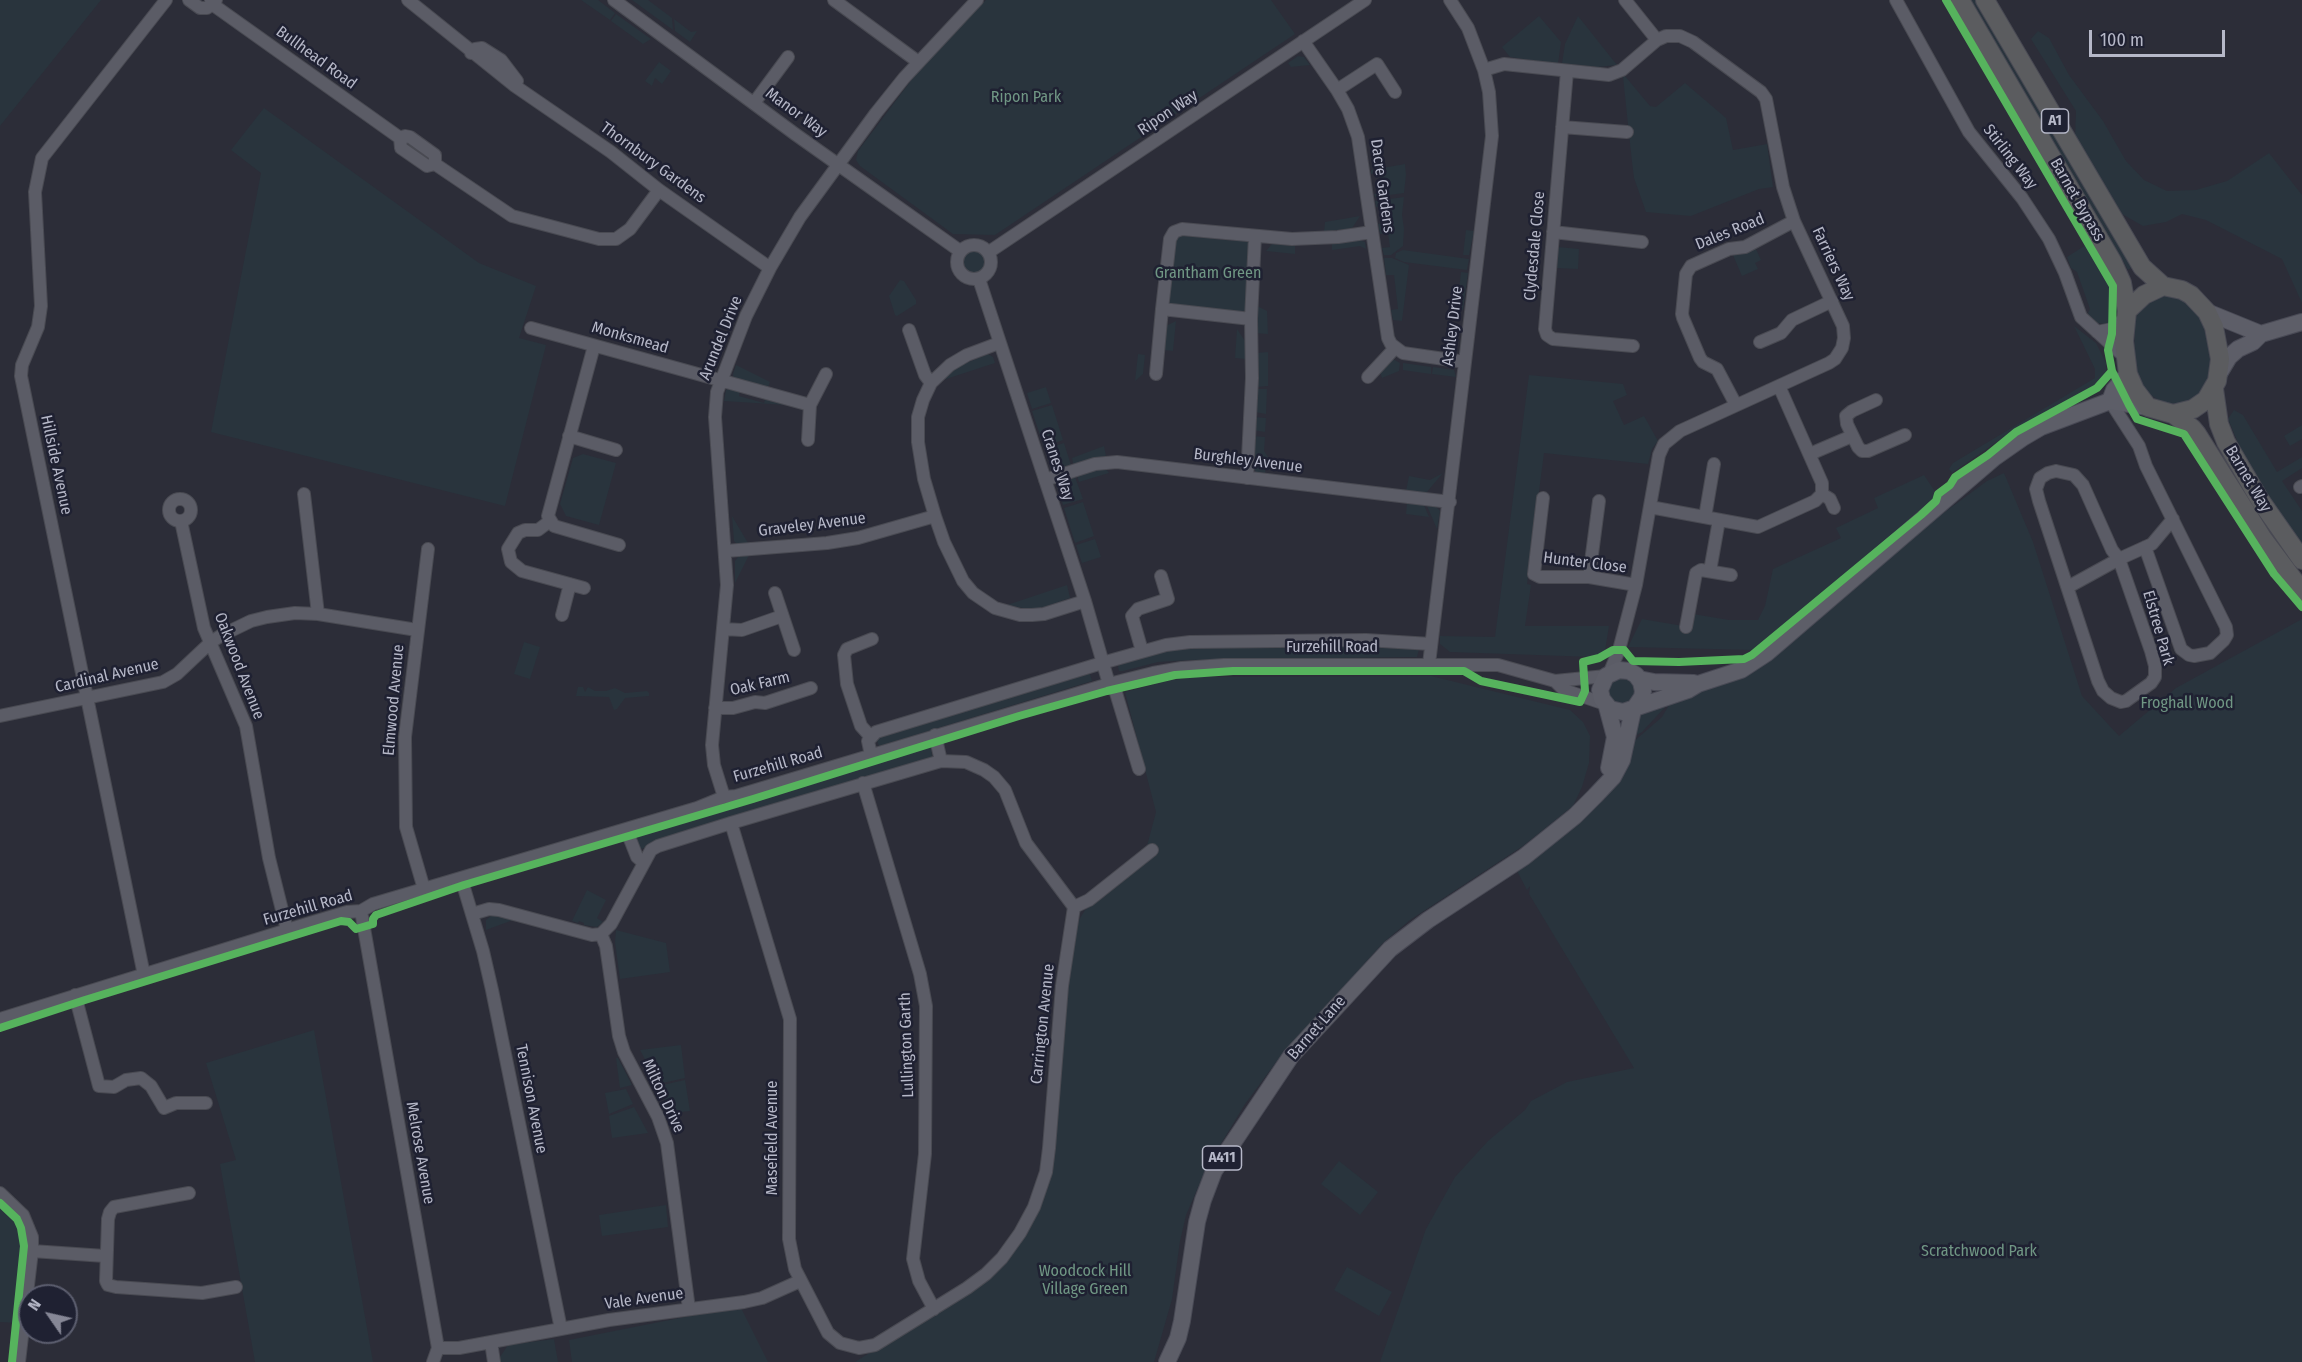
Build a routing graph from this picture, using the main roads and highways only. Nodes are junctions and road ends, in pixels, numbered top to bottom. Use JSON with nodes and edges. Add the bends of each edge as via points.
{"nodes":[{"id":1,"x":1960,"y":0,"type":"edge"},
{"id":2,"x":1985,"y":0,"type":"edge"},
{"id":3,"x":2163,"y":286,"type":"junction"},
{"id":4,"x":2207,"y":312,"type":"junction"},
{"id":5,"x":2127,"y":314,"type":"junction"},
{"id":6,"x":2302,"y":322,"type":"edge"},
{"id":7,"x":2261,"y":334,"type":"junction"},
{"id":8,"x":2127,"y":366,"type":"junction"},
{"id":9,"x":2220,"y":372,"type":"junction"},
{"id":10,"x":2214,"y":389,"type":"junction"},
{"id":11,"x":2110,"y":400,"type":"junction"},
{"id":12,"x":2148,"y":407,"type":"junction"},
{"id":13,"x":2173,"y":414,"type":"junction"},
{"id":14,"x":2302,"y":560,"type":"edge"},
{"id":15,"x":2302,"y":591,"type":"edge"},
{"id":16,"x":1634,"y":675,"type":"junction"},
{"id":17,"x":1698,"y":684,"type":"junction"},
{"id":18,"x":1606,"y":705,"type":"junction"},
{"id":19,"x":1634,"y":708,"type":"junction"},
{"id":20,"x":1601,"y":789,"type":"junction"},
{"id":21,"x":1167,"y":1362,"type":"edge"}],
"edges":[{"from":1,"to":5,"type":"highway","name":"Barnet Bypass","number":"A1","via":[[2112,261],[2122,282]]},
{"from":2,"to":3,"type":"highway","name":"Barnet Bypass","number":"A1","via":[[2142,267]]},
{"from":3,"to":4,"type":"highway","via":[[2191,295]]},
{"from":3,"to":5,"type":"highway","via":[[2145,295]]},
{"from":4,"to":7,"type":"main road"},
{"from":4,"to":9,"type":"highway","via":[[2218,347]]},
{"from":5,"to":8,"type":"highway"},
{"from":6,"to":7,"type":"main road"},
{"from":7,"to":9,"type":"main road","via":[[2229,357]]},
{"from":8,"to":11,"type":"main road"},
{"from":8,"to":12,"type":"highway","via":[[2135,390]]},
{"from":9,"to":10,"type":"highway"},
{"from":10,"to":13,"type":"highway","via":[[2197,407]]},
{"from":10,"to":14,"type":"highway","name":"Barnet Way","via":[[2226,442]]},
{"from":11,"to":12,"type":"main road"},
{"from":11,"to":17,"type":"main road","via":[[2041,427],[2018,441],[1750,665]]},
{"from":12,"to":13,"type":"highway"},
{"from":13,"to":15,"type":"highway","name":"Barnet Way","via":[[2193,428],[2263,539]]},
{"from":16,"to":17,"type":"main road","via":[[1654,682]]},
{"from":16,"to":18,"type":"main road","name":"Barnet Lane","number":"A411","via":[[1618,670],[1607,675],[1600,690]]},
{"from":16,"to":19,"type":"main road","name":"Barnet Lane","number":"A411","via":[[1643,691]]},
{"from":17,"to":19,"type":"main road"},
{"from":18,"to":19,"type":"main road","via":[[1617,712]]},
{"from":18,"to":20,"type":"main road","name":"Barnet Lane","number":"A411","via":[[1613,725],[1614,749]]},
{"from":19,"to":20,"type":"main road","name":"Barnet Lane","number":"A411","via":[[1622,760]]},
{"from":20,"to":21,"type":"main road","name":"Barnet Lane","number":"A411","via":[[1575,816],[1524,857],[1390,949],[1291,1056],[1214,1171],[1197,1222],[1178,1338]]}]}
